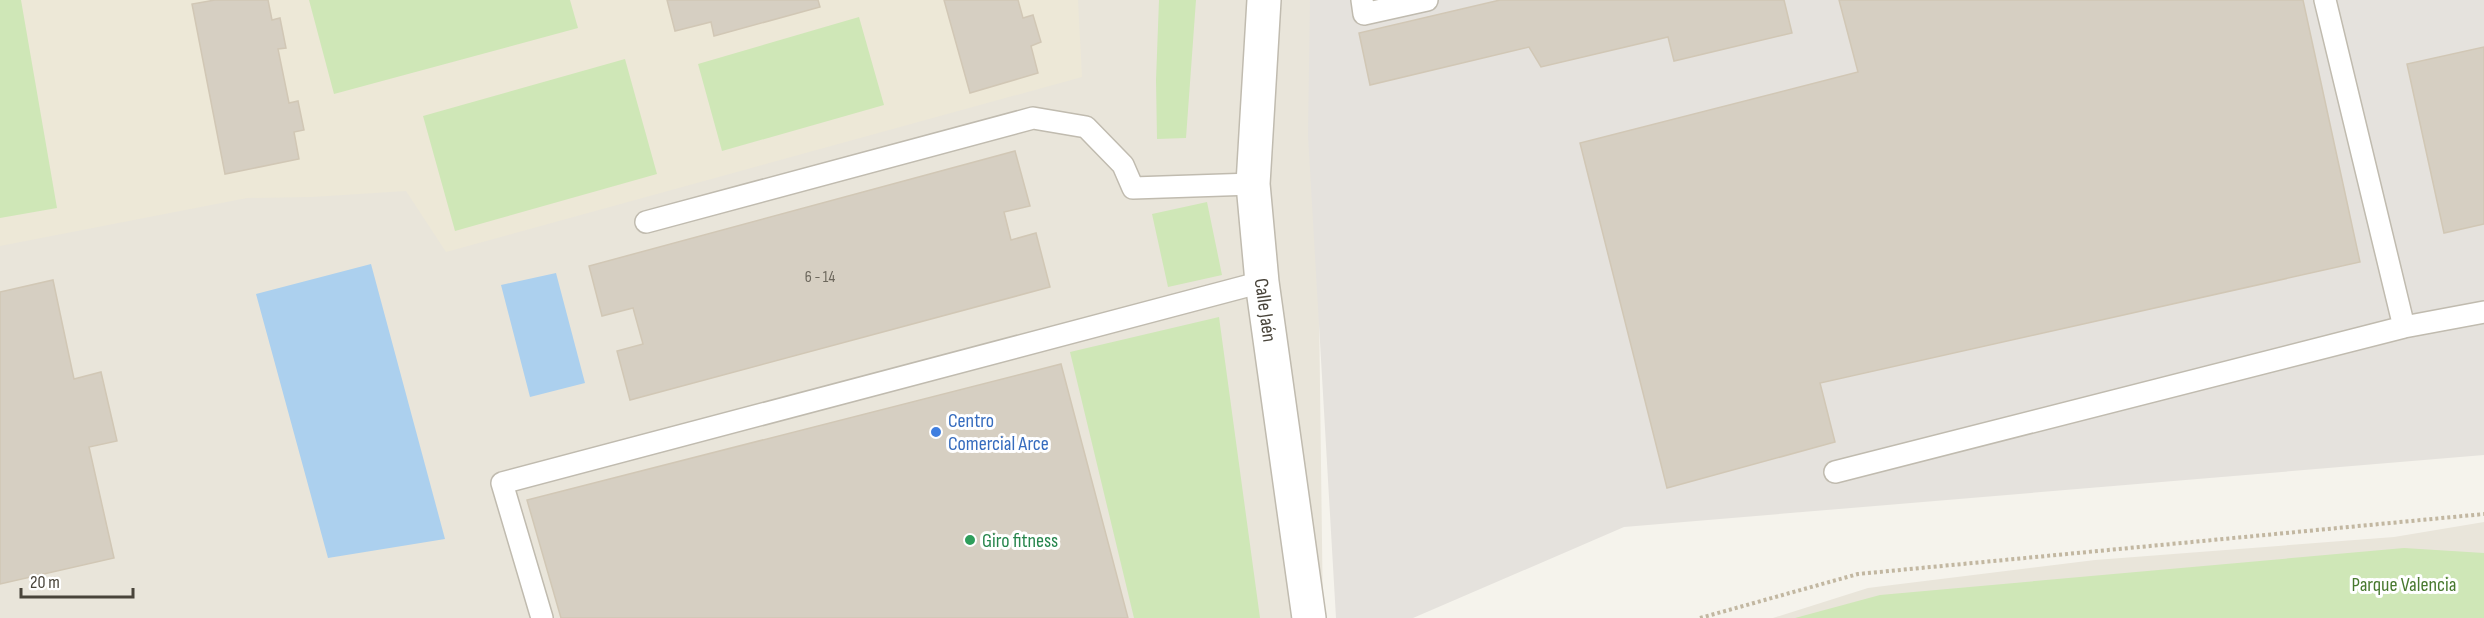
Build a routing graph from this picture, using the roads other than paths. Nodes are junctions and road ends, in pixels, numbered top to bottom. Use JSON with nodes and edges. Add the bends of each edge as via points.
{"nodes":[{"id":1,"x":1264,"y":0,"type":"edge"},
{"id":2,"x":1362,"y":0,"type":"edge"},
{"id":3,"x":1427,"y":0,"type":"edge"},
{"id":4,"x":2325,"y":0,"type":"edge"},
{"id":5,"x":1253,"y":183,"type":"junction"},
{"id":6,"x":646,"y":222,"type":"dead end"},
{"id":7,"x":1262,"y":282,"type":"junction"},
{"id":8,"x":2484,"y":312,"type":"edge"},
{"id":9,"x":2404,"y":327,"type":"junction"},
{"id":10,"x":1835,"y":472,"type":"dead end"},
{"id":11,"x":542,"y":618,"type":"edge"},
{"id":12,"x":1310,"y":618,"type":"edge"}],
"edges":[{"from":1,"to":5,"type":"street","name":"Calle Jaén"},
{"from":2,"to":3,"type":"lane","via":[[1364,14]]},
{"from":4,"to":9,"type":"lane"},
{"from":5,"to":6,"type":"lane","via":[[1134,188],[1123,165],[1086,127],[1033,118]]},
{"from":5,"to":7,"type":"street","name":"Calle Jaén"},
{"from":7,"to":11,"type":"lane","via":[[502,483]]},
{"from":7,"to":12,"type":"street","name":"Calle Jaén"},
{"from":8,"to":9,"type":"lane"},
{"from":9,"to":10,"type":"lane"}]}
